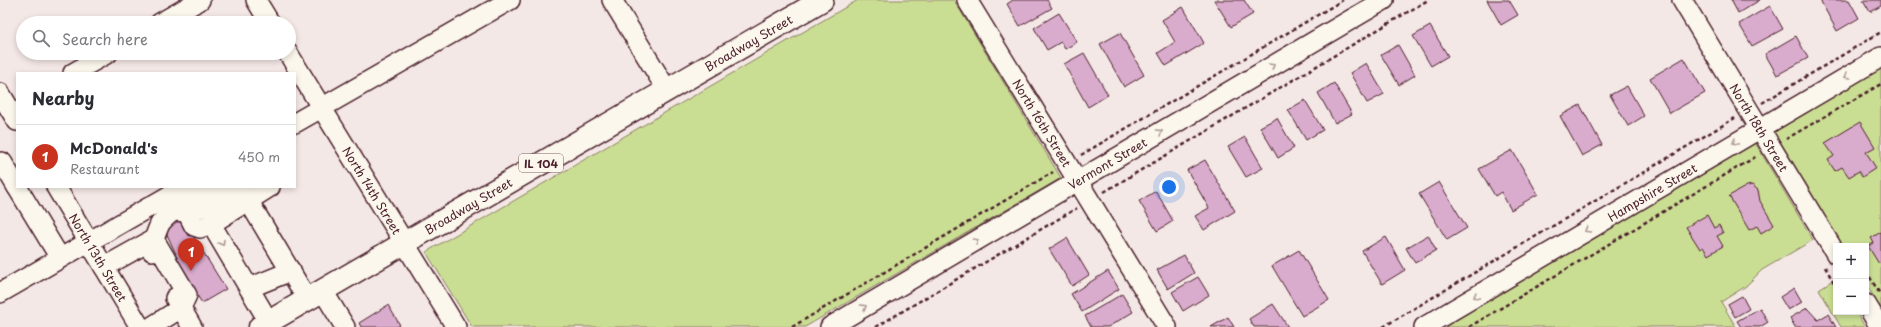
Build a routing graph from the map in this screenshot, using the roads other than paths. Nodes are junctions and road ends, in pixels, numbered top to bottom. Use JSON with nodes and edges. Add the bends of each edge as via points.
{"nodes":[{"id":1,"x":200,"y":0,"type":"edge"},
{"id":2,"x":256,"y":0,"type":"edge"},
{"id":3,"x":510,"y":0,"type":"edge"},
{"id":4,"x":612,"y":0,"type":"edge"},
{"id":5,"x":822,"y":0,"type":"edge"},
{"id":6,"x":967,"y":0,"type":"edge"},
{"id":7,"x":1384,"y":0,"type":"edge"},
{"id":8,"x":1682,"y":0,"type":"edge"},
{"id":9,"x":172,"y":16,"type":"edge"},
{"id":10,"x":266,"y":16,"type":"edge"},
{"id":11,"x":1881,"y":57,"type":"edge"},
{"id":12,"x":96,"y":60,"type":"edge"},
{"id":13,"x":292,"y":60,"type":"edge"},
{"id":14,"x":75,"y":72,"type":"edge"},
{"id":15,"x":667,"y":90,"type":"junction"},
{"id":16,"x":322,"y":108,"type":"junction"},
{"id":17,"x":296,"y":122,"type":"edge"},
{"id":18,"x":1760,"y":128,"type":"junction"},
{"id":19,"x":0,"y":163,"type":"edge"},
{"id":20,"x":1079,"y":180,"type":"junction"},
{"id":21,"x":16,"y":185,"type":"edge"},
{"id":22,"x":18,"y":188,"type":"edge"},
{"id":23,"x":57,"y":188,"type":"edge"},
{"id":24,"x":182,"y":188,"type":"edge"},
{"id":25,"x":267,"y":188,"type":"edge"},
{"id":26,"x":242,"y":197,"type":"edge"},
{"id":27,"x":180,"y":212,"type":"junction"},
{"id":28,"x":210,"y":224,"type":"junction"},
{"id":29,"x":154,"y":238,"type":"junction"},
{"id":30,"x":89,"y":241,"type":"junction"},
{"id":31,"x":404,"y":244,"type":"junction"},
{"id":32,"x":1833,"y":249,"type":"edge"},
{"id":33,"x":60,"y":258,"type":"junction"},
{"id":34,"x":104,"y":267,"type":"junction"},
{"id":35,"x":291,"y":271,"type":"junction"},
{"id":36,"x":249,"y":288,"type":"junction"},
{"id":37,"x":0,"y":292,"type":"edge"},
{"id":38,"x":315,"y":295,"type":"junction"},
{"id":39,"x":181,"y":308,"type":"junction"},
{"id":40,"x":1869,"y":309,"type":"edge"},
{"id":41,"x":264,"y":324,"type":"edge"},
{"id":42,"x":140,"y":327,"type":"edge"},
{"id":43,"x":151,"y":327,"type":"edge"},
{"id":44,"x":192,"y":327,"type":"edge"},
{"id":45,"x":345,"y":327,"type":"edge"},
{"id":46,"x":456,"y":327,"type":"edge"},
{"id":47,"x":830,"y":327,"type":"edge"},
{"id":48,"x":1167,"y":327,"type":"edge"},
{"id":49,"x":1424,"y":327,"type":"edge"},
{"id":50,"x":1880,"y":327,"type":"edge"}],
"edges":[{"from":1,"to":9,"type":"street"},
{"from":2,"to":10,"type":"street"},
{"from":3,"to":16,"type":"street"},
{"from":4,"to":15,"type":"street"},
{"from":5,"to":15,"type":"main road","name":"Broadway Street","number":"IL 104"},
{"from":6,"to":20,"type":"street","name":"North 16th Street"},
{"from":20,"to":7,"type":"street","name":"Vermont Street","one_way":true},
{"from":8,"to":18,"type":"street","name":"North 18th Street"},
{"from":11,"to":18,"type":"street","name":"Hampshire Street","one_way":true},
{"from":12,"to":14,"type":"street"},
{"from":13,"to":16,"type":"street","name":"North 14th Street"},
{"from":15,"to":31,"type":"main road","name":"Broadway Street","number":"IL 104"},
{"from":16,"to":17,"type":"street"},
{"from":16,"to":31,"type":"street","name":"North 14th Street"},
{"from":18,"to":32,"type":"street","name":"North 18th Street"},
{"from":18,"to":49,"type":"street","name":"Hampshire Street","one_way":true},
{"from":19,"to":21,"type":"street","via":[[2,162]]},
{"from":47,"to":20,"type":"street","name":"Vermont Street","one_way":true},
{"from":20,"to":48,"type":"street","name":"North 16th Street"},
{"from":22,"to":33,"type":"street"},
{"from":23,"to":30,"type":"street","name":"North 13th Street"},
{"from":24,"to":30,"type":"street"},
{"from":25,"to":26,"type":"street"},
{"from":26,"to":27,"type":"street","via":[[205,190],[187,200]]},
{"from":26,"to":28,"type":"street"},
{"from":26,"to":35,"type":"street"},
{"from":27,"to":28,"type":"street","via":[[194,226],[200,228]]},
{"from":27,"to":29,"type":"street","via":[[160,223]]},
{"from":28,"to":36,"type":"street","one_way":true},
{"from":29,"to":34,"type":"street"},
{"from":29,"to":39,"type":"street","via":[[152,256]]},
{"from":30,"to":33,"type":"street"},
{"from":30,"to":34,"type":"street","name":"North 13th Street"},
{"from":31,"to":38,"type":"main road","name":"Broadway Street","number":"IL 104"},
{"from":31,"to":46,"type":"street","name":"North 14th Street"},
{"from":33,"to":37,"type":"street"},
{"from":34,"to":42,"type":"street","name":"North 13th Street"},
{"from":35,"to":36,"type":"street"},
{"from":35,"to":38,"type":"street"},
{"from":36,"to":41,"type":"street"},
{"from":38,"to":41,"type":"main road","name":"Broadway Street","number":"IL 104"},
{"from":38,"to":45,"type":"street"},
{"from":39,"to":43,"type":"street"},
{"from":39,"to":44,"type":"street"},
{"from":40,"to":50,"type":"street"}]}
